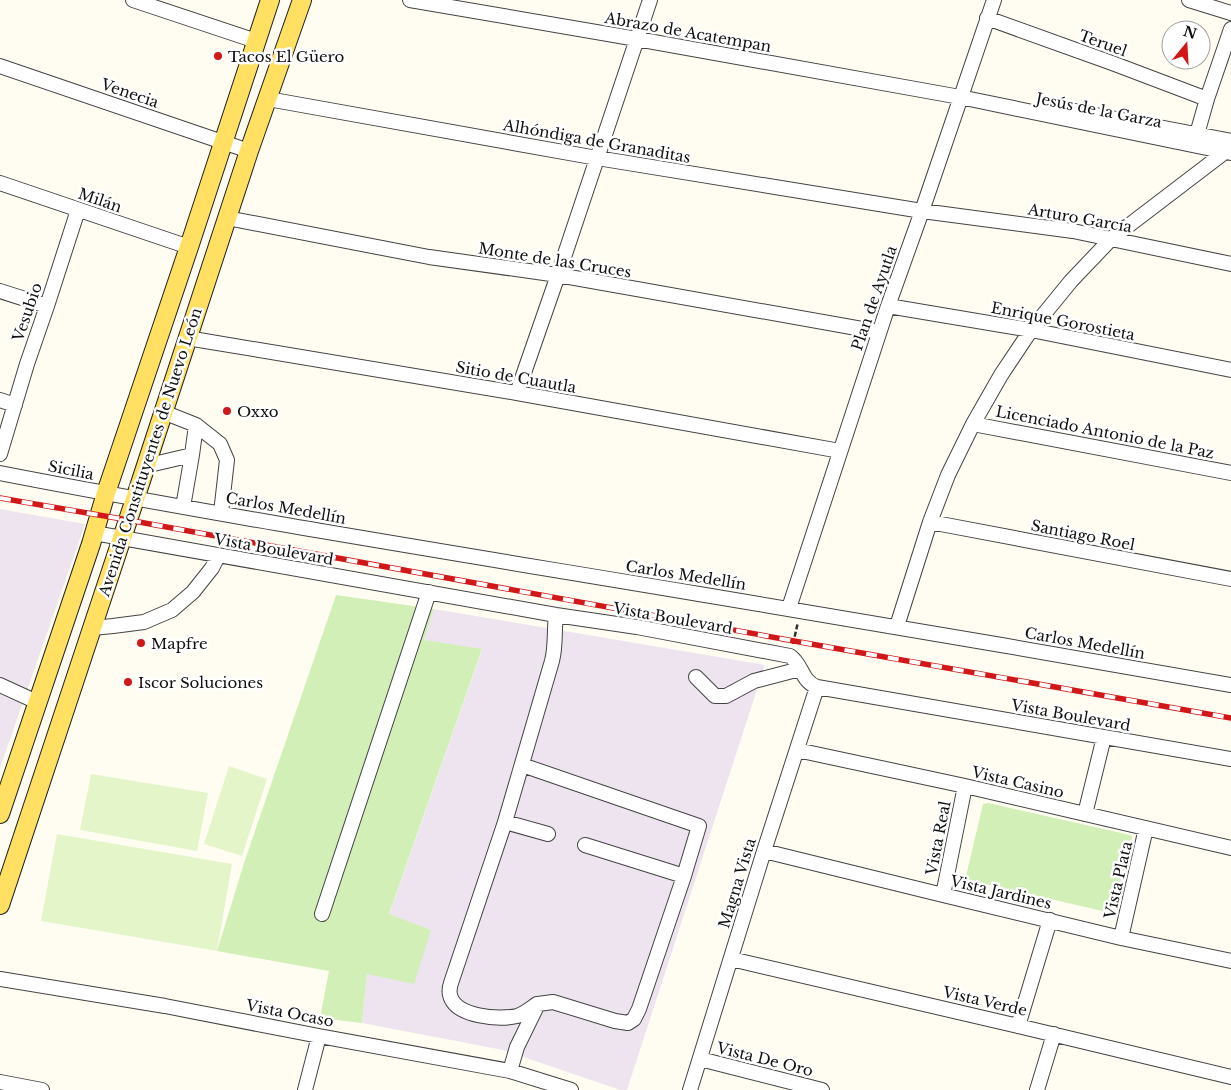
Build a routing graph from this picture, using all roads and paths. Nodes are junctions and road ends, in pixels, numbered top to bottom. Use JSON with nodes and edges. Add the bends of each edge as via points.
{"nodes":[{"id":1,"x":133,"y":0,"type":"edge"},
{"id":2,"x":270,"y":0,"type":"edge"},
{"id":3,"x":302,"y":0,"type":"edge"},
{"id":4,"x":410,"y":0,"type":"edge"},
{"id":5,"x":650,"y":0,"type":"edge"},
{"id":6,"x":994,"y":0,"type":"edge"},
{"id":7,"x":1189,"y":0,"type":"edge"},
{"id":8,"x":1231,"y":13,"type":"edge"},
{"id":9,"x":987,"y":18,"type":"junction"},
{"id":10,"x":1231,"y":29,"type":"edge"},
{"id":11,"x":637,"y":39,"type":"junction"},
{"id":12,"x":256,"y":41,"type":"junction"},
{"id":13,"x":0,"y":66,"type":"edge"},
{"id":14,"x":961,"y":94,"type":"junction"},
{"id":15,"x":268,"y":99,"type":"junction"},
{"id":16,"x":1207,"y":99,"type":"junction"},
{"id":17,"x":1196,"y":134,"type":"junction"},
{"id":18,"x":223,"y":143,"type":"junction"},
{"id":19,"x":1229,"y":149,"type":"edge"},
{"id":20,"x":249,"y":151,"type":"junction"},
{"id":21,"x":597,"y":158,"type":"junction"},
{"id":22,"x":0,"y":183,"type":"edge"},
{"id":23,"x":78,"y":210,"type":"junction"},
{"id":24,"x":922,"y":211,"type":"junction"},
{"id":25,"x":227,"y":218,"type":"junction"},
{"id":26,"x":1111,"y":239,"type":"junction"},
{"id":27,"x":189,"y":247,"type":"junction"},
{"id":28,"x":1231,"y":264,"type":"edge"},
{"id":29,"x":558,"y":275,"type":"junction"},
{"id":30,"x":0,"y":291,"type":"edge"},
{"id":31,"x":47,"y":306,"type":"junction"},
{"id":32,"x":888,"y":306,"type":"junction"},
{"id":33,"x":1031,"y":330,"type":"junction"},
{"id":34,"x":879,"y":332,"type":"junction"},
{"id":35,"x":187,"y":338,"type":"junction"},
{"id":36,"x":1231,"y":370,"type":"edge"},
{"id":37,"x":517,"y":393,"type":"junction"},
{"id":38,"x":0,"y":400,"type":"edge"},
{"id":39,"x":15,"y":405,"type":"junction"},
{"id":40,"x":163,"y":412,"type":"junction"},
{"id":41,"x":973,"y":424,"type":"junction"},
{"id":42,"x":196,"y":425,"type":"junction"},
{"id":43,"x":840,"y":451,"type":"junction"},
{"id":44,"x":0,"y":454,"type":"edge"},
{"id":45,"x":192,"y":455,"type":"junction"},
{"id":46,"x":145,"y":466,"type":"junction"},
{"id":47,"x":0,"y":473,"type":"edge"},
{"id":48,"x":1231,"y":473,"type":"edge"},
{"id":49,"x":106,"y":494,"type":"junction"},
{"id":50,"x":135,"y":499,"type":"junction"},
{"id":51,"x":183,"y":507,"type":"junction"},
{"id":52,"x":220,"y":514,"type":"junction"},
{"id":53,"x":930,"y":522,"type":"junction"},
{"id":54,"x":94,"y":533,"type":"junction"},
{"id":55,"x":122,"y":539,"type":"junction"},
{"id":56,"x":218,"y":556,"type":"junction"},
{"id":57,"x":1231,"y":579,"type":"edge"},
{"id":58,"x":429,"y":592,"type":"junction"},
{"id":59,"x":795,"y":610,"type":"junction"},
{"id":60,"x":556,"y":614,"type":"junction"},
{"id":61,"x":896,"y":626,"type":"junction"},
{"id":62,"x":92,"y":628,"type":"junction"},
{"id":63,"x":790,"y":656,"type":"junction"},
{"id":64,"x":800,"y":669,"type":"junction"},
{"id":65,"x":696,"y":677,"type":"dead end"},
{"id":66,"x":0,"y":685,"type":"edge"},
{"id":67,"x":1231,"y":685,"type":"edge"},
{"id":68,"x":817,"y":687,"type":"junction"},
{"id":69,"x":37,"y":702,"type":"junction"},
{"id":70,"x":1104,"y":737,"type":"junction"},
{"id":71,"x":797,"y":750,"type":"junction"},
{"id":72,"x":1231,"y":759,"type":"edge"},
{"id":73,"x":522,"y":765,"type":"junction"},
{"id":74,"x":965,"y":786,"type":"junction"},
{"id":75,"x":2,"y":808,"type":"edge"},
{"id":76,"x":30,"y":812,"type":"junction"},
{"id":77,"x":1085,"y":814,"type":"junction"},
{"id":78,"x":505,"y":822,"type":"junction"},
{"id":79,"x":1146,"y":828,"type":"junction"},
{"id":80,"x":548,"y":834,"type":"dead end"},
{"id":81,"x":585,"y":845,"type":"dead end"},
{"id":82,"x":1231,"y":848,"type":"edge"},
{"id":83,"x":764,"y":851,"type":"junction"},
{"id":84,"x":684,"y":876,"type":"junction"},
{"id":85,"x":943,"y":895,"type":"junction"},
{"id":86,"x":0,"y":905,"type":"edge"},
{"id":87,"x":322,"y":914,"type":"dead end"},
{"id":88,"x":1050,"y":920,"type":"junction"},
{"id":89,"x":1122,"y":938,"type":"junction"},
{"id":90,"x":731,"y":959,"type":"junction"},
{"id":91,"x":1231,"y":961,"type":"edge"},
{"id":92,"x":0,"y":979,"type":"edge"},
{"id":93,"x":538,"y":1004,"type":"junction"},
{"id":94,"x":1018,"y":1026,"type":"junction"},
{"id":95,"x":1054,"y":1034,"type":"junction"},
{"id":96,"x":319,"y":1036,"type":"junction"},
{"id":97,"x":700,"y":1059,"type":"junction"},
{"id":98,"x":510,"y":1070,"type":"junction"},
{"id":99,"x":1231,"y":1077,"type":"edge"},
{"id":100,"x":0,"y":1082,"type":"edge"},
{"id":101,"x":42,"y":1090,"type":"edge"},
{"id":102,"x":305,"y":1090,"type":"edge"},
{"id":103,"x":571,"y":1090,"type":"edge"},
{"id":104,"x":690,"y":1090,"type":"edge"},
{"id":105,"x":822,"y":1090,"type":"edge"},
{"id":106,"x":1037,"y":1090,"type":"edge"}],
"edges":[{"from":1,"to":12,"type":"street"},
{"from":2,"to":12,"type":"main road","name":"Avenida Constituyentes de Nuevo León"},
{"from":3,"to":15,"type":"main road","name":"Avenida Constituyentes de Nuevo León"},
{"from":4,"to":11,"type":"street","name":"Abrazo de Acatempan"},
{"from":5,"to":11,"type":"street"},
{"from":6,"to":9,"type":"street","name":"Plan de Ayutla"},
{"from":7,"to":8,"type":"street"},
{"from":9,"to":14,"type":"street","name":"Plan de Ayutla"},
{"from":9,"to":16,"type":"street","name":"Teruel"},
{"from":10,"to":16,"type":"street"},
{"from":11,"to":14,"type":"street","name":"Abrazo de Acatempan"},
{"from":11,"to":21,"type":"street"},
{"from":12,"to":18,"type":"main road","name":"Avenida Constituyentes de Nuevo León"},
{"from":13,"to":18,"type":"street","name":"Venecia"},
{"from":14,"to":17,"type":"street","name":"Jesús de la Garza"},
{"from":14,"to":19,"type":"street","name":"Jesús de la Garza"},
{"from":14,"to":24,"type":"street","name":"Plan de Ayutla"},
{"from":15,"to":20,"type":"main road","name":"Avenida Constituyentes de Nuevo León"},
{"from":15,"to":21,"type":"street","name":"Alhóndiga de Granaditas"},
{"from":16,"to":17,"type":"street"},
{"from":17,"to":19,"type":"street","name":"Jesús de la Garza"},
{"from":18,"to":20,"type":"street","name":"Venecia"},
{"from":18,"to":27,"type":"main road","name":"Avenida Constituyentes de Nuevo León"},
{"from":19,"to":26,"type":"street"},
{"from":20,"to":25,"type":"main road","name":"Avenida Constituyentes de Nuevo León"},
{"from":21,"to":24,"type":"street","name":"Alhóndiga de Granaditas"},
{"from":21,"to":29,"type":"street"},
{"from":22,"to":23,"type":"street","name":"Milán"},
{"from":23,"to":27,"type":"street","name":"Milán"},
{"from":23,"to":31,"type":"street","name":"Vesubio"},
{"from":24,"to":26,"type":"street","name":"Arturo García"},
{"from":24,"to":32,"type":"street","name":"Plan de Ayutla"},
{"from":25,"to":29,"type":"street","name":"Monte de las Cruces","via":[[429,257]]},
{"from":25,"to":35,"type":"main road","name":"Avenida Constituyentes de Nuevo León"},
{"from":26,"to":28,"type":"street","name":"Arturo García"},
{"from":26,"to":33,"type":"street"},
{"from":27,"to":49,"type":"main road","name":"Avenida Constituyentes de Nuevo León"},
{"from":29,"to":34,"type":"street","name":"Monte de las Cruces"},
{"from":29,"to":37,"type":"street"},
{"from":30,"to":31,"type":"street"},
{"from":31,"to":39,"type":"street","name":"Vesubio"},
{"from":32,"to":33,"type":"street","name":"Enrique Gorostieta"},
{"from":32,"to":34,"type":"street","name":"Plan de Ayutla"},
{"from":33,"to":36,"type":"street","name":"Enrique Gorostieta"},
{"from":33,"to":41,"type":"street"},
{"from":34,"to":43,"type":"street","name":"Plan de Ayutla"},
{"from":35,"to":37,"type":"street","name":"Sitio de Cuautla"},
{"from":35,"to":40,"type":"main road","name":"Avenida Constituyentes de Nuevo León"},
{"from":37,"to":43,"type":"street","name":"Sitio de Cuautla"},
{"from":38,"to":39,"type":"street"},
{"from":39,"to":44,"type":"street","name":"Vesubio"},
{"from":40,"to":42,"type":"street"},
{"from":40,"to":46,"type":"main road","name":"Avenida Constituyentes de Nuevo León"},
{"from":41,"to":48,"type":"street","name":"Licenciado Antonio de la Paz"},
{"from":41,"to":53,"type":"street"},
{"from":42,"to":45,"type":"street"},
{"from":42,"to":52,"type":"street","via":[[220,444],[227,460]]},
{"from":43,"to":59,"type":"street","name":"Plan de Ayutla"},
{"from":45,"to":46,"type":"street"},
{"from":45,"to":51,"type":"street"},
{"from":46,"to":50,"type":"main road","name":"Avenida Constituyentes de Nuevo León"},
{"from":47,"to":49,"type":"street","name":"Sicilia"},
{"from":49,"to":50,"type":"street","name":"Sicilia"},
{"from":49,"to":54,"type":"main road","name":"Avenida Constituyentes de Nuevo León"},
{"from":50,"to":51,"type":"street","name":"Carlos Medellín"},
{"from":50,"to":55,"type":"main road","name":"Avenida Constituyentes de Nuevo León"},
{"from":51,"to":52,"type":"street","name":"Carlos Medellín"},
{"from":52,"to":59,"type":"street","name":"Carlos Medellín"},
{"from":53,"to":57,"type":"street","name":"Santiago Roel"},
{"from":53,"to":61,"type":"street"},
{"from":54,"to":55,"type":"street","name":"Vista Boulevard"},
{"from":54,"to":69,"type":"main road","name":"Avenida Constituyentes de Nuevo León"},
{"from":55,"to":56,"type":"street","name":"Vista Boulevard"},
{"from":55,"to":62,"type":"main road","name":"Avenida Constituyentes de Nuevo León"},
{"from":56,"to":58,"type":"street","name":"Vista Boulevard"},
{"from":56,"to":62,"type":"street","via":[[194,592],[172,610],[144,622]]},
{"from":58,"to":60,"type":"street","name":"Vista Boulevard"},
{"from":58,"to":87,"type":"street"},
{"from":59,"to":61,"type":"street","name":"Carlos Medellín"},
{"from":59,"to":63,"type":"path"},
{"from":60,"to":63,"type":"street","name":"Vista Boulevard"},
{"from":60,"to":73,"type":"street","via":[[555,648]]},
{"from":61,"to":67,"type":"street","name":"Carlos Medellín"},
{"from":62,"to":76,"type":"main road","name":"Avenida Constituyentes de Nuevo León"},
{"from":63,"to":64,"type":"street"},
{"from":64,"to":65,"type":"street","via":[[754,681],[726,696],[715,696]]},
{"from":64,"to":68,"type":"street","via":[[807,682]]},
{"from":66,"to":69,"type":"street"},
{"from":68,"to":70,"type":"street","name":"Vista Boulevard"},
{"from":68,"to":71,"type":"street","name":"Magna Vista"},
{"from":69,"to":75,"type":"main road","name":"Avenida Constituyentes de Nuevo León"},
{"from":70,"to":72,"type":"street","name":"Vista Boulevard"},
{"from":70,"to":77,"type":"street"},
{"from":71,"to":74,"type":"street","name":"Vista Casino"},
{"from":71,"to":83,"type":"street","name":"Magna Vista"},
{"from":73,"to":78,"type":"street"},
{"from":73,"to":84,"type":"street","via":[[699,826]]},
{"from":74,"to":77,"type":"street","name":"Vista Casino"},
{"from":74,"to":85,"type":"street","name":"Vista Real"},
{"from":75,"to":76,"type":"main road"},
{"from":76,"to":86,"type":"main road","name":"Avenida Constituyentes de Nuevo León"},
{"from":77,"to":79,"type":"street","name":"Vista Casino"},
{"from":78,"to":80,"type":"street"},
{"from":78,"to":93,"type":"street","via":[[450,994],[454,1003],[467,1012],[485,1016],[519,1015]]},
{"from":79,"to":82,"type":"street","name":"Vista Casino"},
{"from":79,"to":89,"type":"street","name":"Vista Plata"},
{"from":81,"to":84,"type":"street"},
{"from":83,"to":85,"type":"street","name":"Vista Jardines"},
{"from":83,"to":90,"type":"street","name":"Magna Vista"},
{"from":84,"to":93,"type":"street","via":[[634,1019],[628,1023],[615,1021],[553,1002]]},
{"from":85,"to":88,"type":"street","name":"Vista Jardines"},
{"from":88,"to":89,"type":"street","name":"Vista Jardines"},
{"from":88,"to":94,"type":"street"},
{"from":89,"to":91,"type":"street","name":"Vista Jardines"},
{"from":90,"to":94,"type":"street","name":"Vista Verde"},
{"from":90,"to":97,"type":"street","name":"Magna Vista"},
{"from":92,"to":96,"type":"street","name":"Vista Ocaso"},
{"from":93,"to":98,"type":"street","via":[[517,1047]]},
{"from":94,"to":95,"type":"street","name":"Vista Verde"},
{"from":95,"to":99,"type":"street","name":"Vista Verde"},
{"from":95,"to":106,"type":"street"},
{"from":96,"to":98,"type":"street","name":"Vista Ocaso"},
{"from":96,"to":102,"type":"street"},
{"from":97,"to":104,"type":"street","name":"Magna Vista"},
{"from":97,"to":105,"type":"street","name":"Vista De Oro"},
{"from":98,"to":103,"type":"street","name":"Vista Ocaso"},
{"from":100,"to":101,"type":"street"}]}
